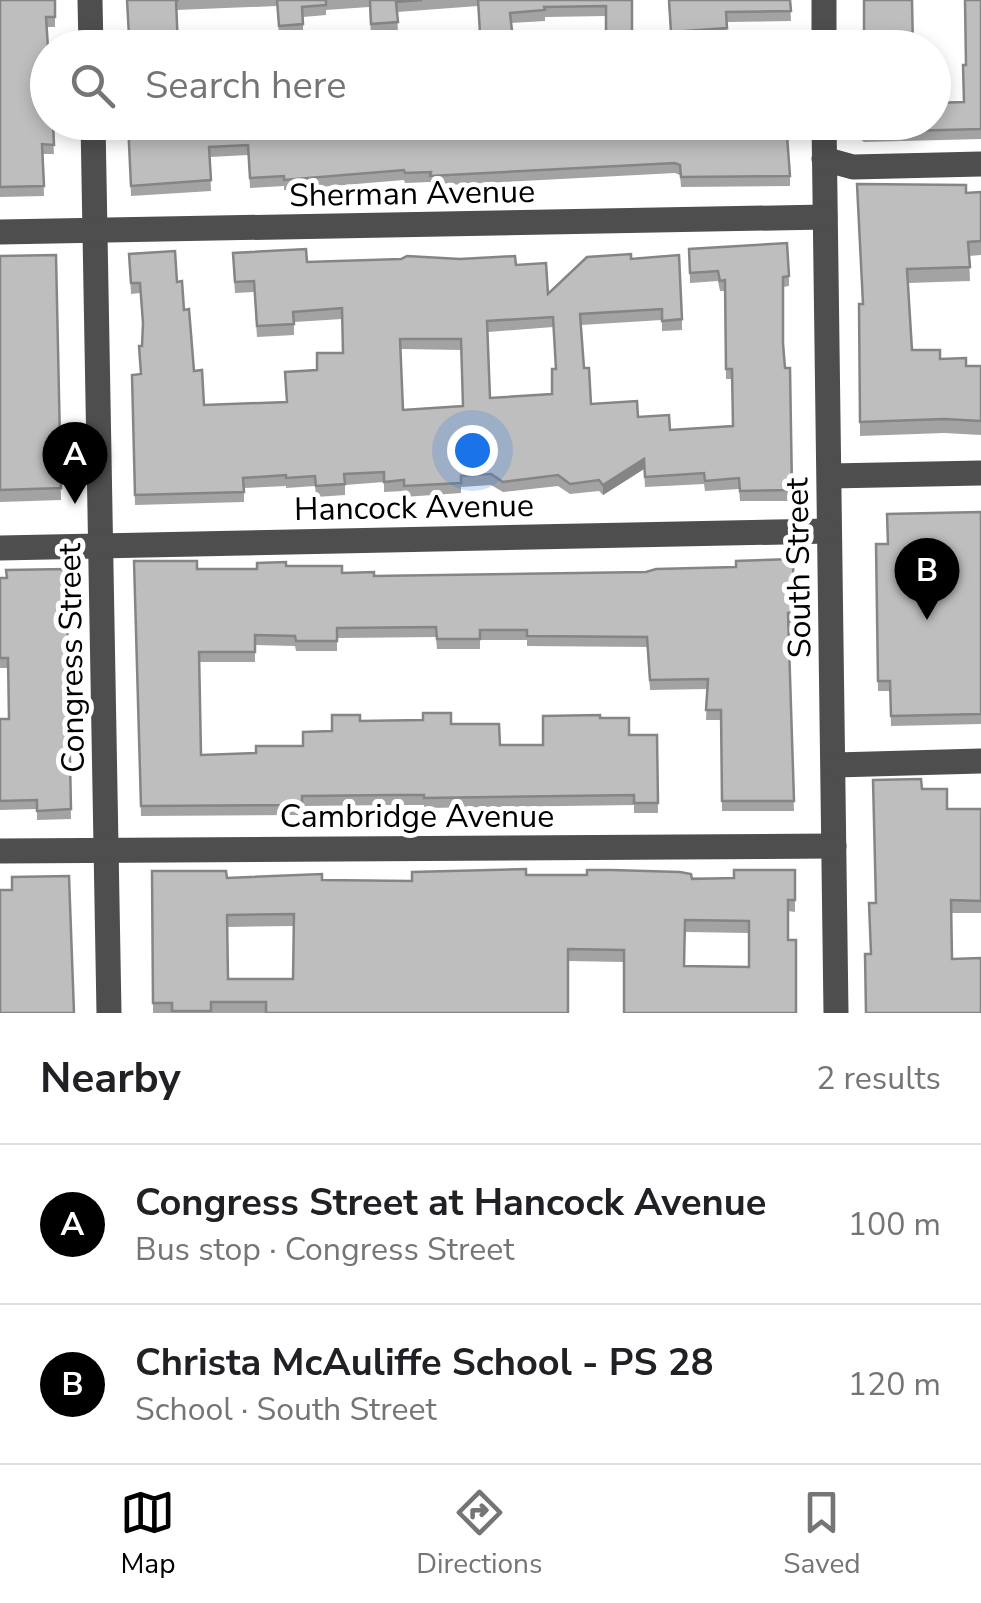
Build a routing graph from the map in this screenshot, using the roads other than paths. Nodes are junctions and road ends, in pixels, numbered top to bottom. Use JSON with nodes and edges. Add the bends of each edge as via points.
{"nodes":[{"id":1,"x":90,"y":0,"type":"edge"},
{"id":2,"x":824,"y":0,"type":"edge"},
{"id":3,"x":91,"y":30,"type":"edge"},
{"id":4,"x":824,"y":30,"type":"edge"},
{"id":5,"x":93,"y":140,"type":"edge"},
{"id":6,"x":824,"y":140,"type":"edge"},
{"id":7,"x":824,"y":159,"type":"junction"},
{"id":8,"x":981,"y":164,"type":"edge"},
{"id":9,"x":825,"y":218,"type":"junction"},
{"id":10,"x":96,"y":230,"type":"junction"},
{"id":11,"x":0,"y":232,"type":"edge"},
{"id":12,"x":981,"y":473,"type":"edge"},
{"id":13,"x":830,"y":476,"type":"junction"},
{"id":14,"x":829,"y":531,"type":"junction"},
{"id":15,"x":102,"y":546,"type":"junction"},
{"id":16,"x":0,"y":548,"type":"edge"},
{"id":17,"x":981,"y":762,"type":"edge"},
{"id":18,"x":834,"y":765,"type":"junction"},
{"id":19,"x":834,"y":846,"type":"junction"},
{"id":20,"x":0,"y":850,"type":"edge"},
{"id":21,"x":107,"y":850,"type":"junction"},
{"id":22,"x":109,"y":1013,"type":"edge"},
{"id":23,"x":836,"y":1013,"type":"edge"}],
"edges":[{"from":1,"to":3,"type":"street"},
{"from":2,"to":4,"type":"street"},
{"from":5,"to":10,"type":"street","name":"Congress Street"},
{"from":6,"to":7,"type":"street","name":"South Street"},
{"from":7,"to":8,"type":"street","via":[[853,167]]},
{"from":7,"to":9,"type":"street","name":"South Street"},
{"from":9,"to":10,"type":"street","name":"Sherman Avenue"},
{"from":9,"to":13,"type":"street","name":"South Street"},
{"from":10,"to":11,"type":"street","name":"Sherman Avenue"},
{"from":10,"to":15,"type":"street","name":"Congress Street"},
{"from":12,"to":13,"type":"street"},
{"from":13,"to":14,"type":"street","name":"South Street"},
{"from":14,"to":15,"type":"street","name":"Hancock Avenue"},
{"from":14,"to":18,"type":"street","name":"South Street"},
{"from":15,"to":16,"type":"street","name":"Hancock Avenue"},
{"from":15,"to":21,"type":"street","name":"Congress Street"},
{"from":17,"to":18,"type":"street"},
{"from":18,"to":19,"type":"street","name":"South Street"},
{"from":19,"to":21,"type":"street","name":"Cambridge Avenue"},
{"from":19,"to":23,"type":"street","name":"South Street"},
{"from":20,"to":21,"type":"street","name":"Cambridge Avenue"},
{"from":21,"to":22,"type":"street","name":"Congress Street"}]}
